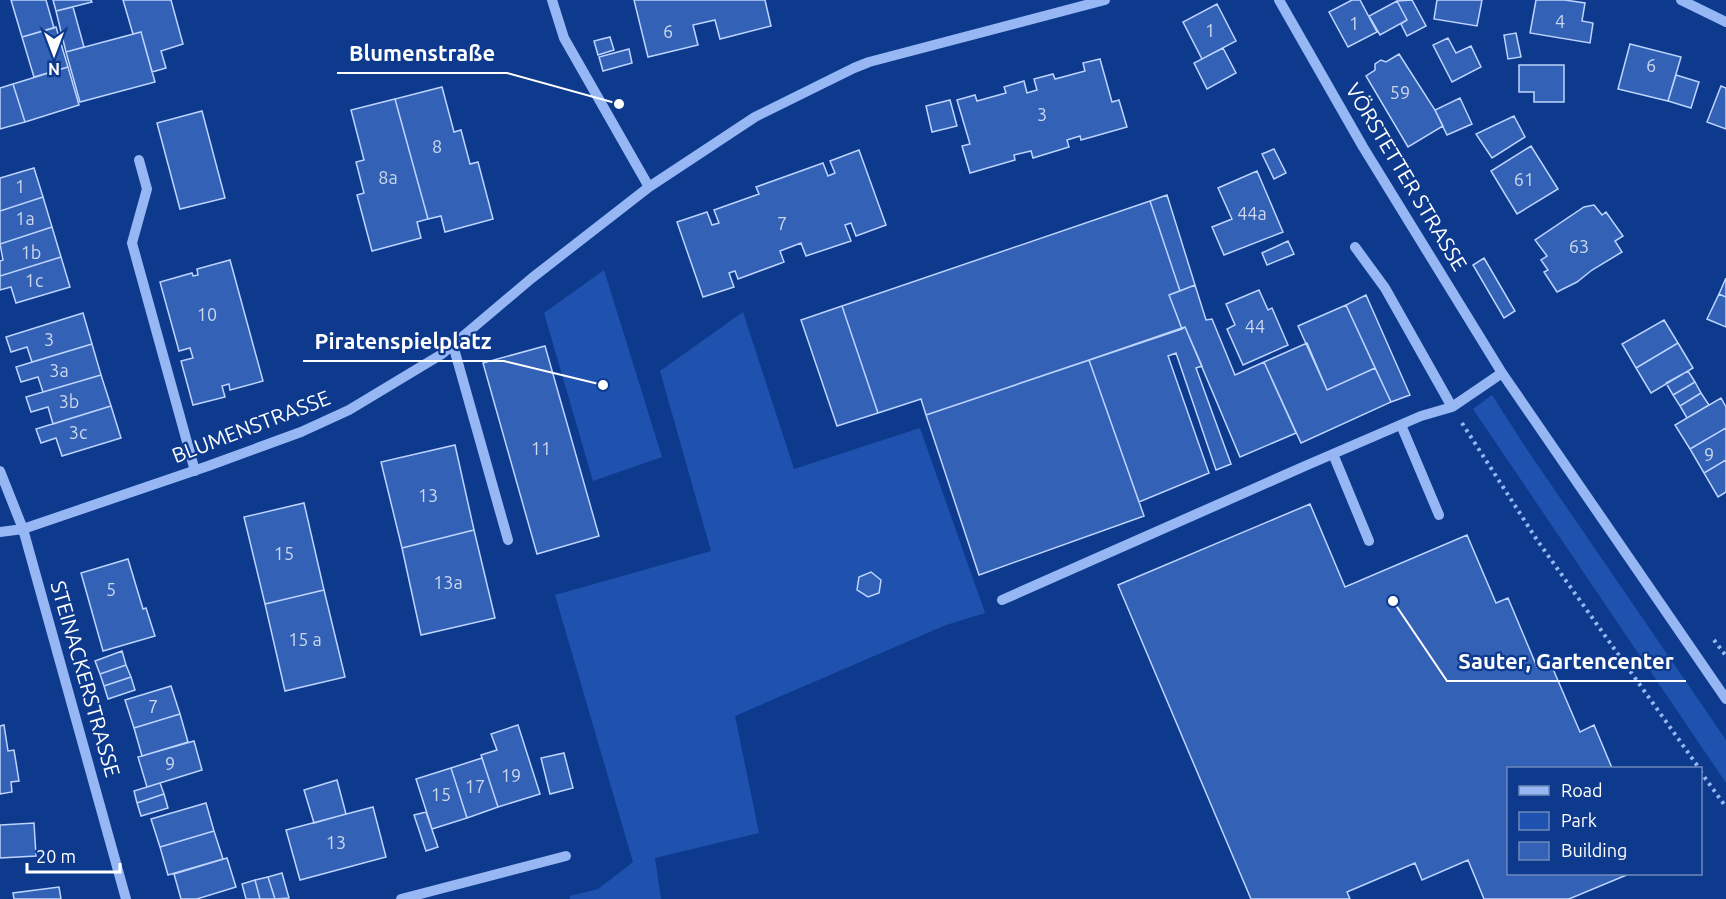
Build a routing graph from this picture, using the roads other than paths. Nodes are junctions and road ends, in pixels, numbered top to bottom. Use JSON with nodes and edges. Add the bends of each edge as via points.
{"nodes":[{"id":1,"x":552,"y":0,"type":"edge"},
{"id":2,"x":1105,"y":0,"type":"edge"},
{"id":3,"x":1279,"y":0,"type":"edge"},
{"id":4,"x":1681,"y":0,"type":"edge"},
{"id":5,"x":1726,"y":22,"type":"edge"},
{"id":6,"x":139,"y":160,"type":"dead end"},
{"id":7,"x":649,"y":187,"type":"junction"},
{"id":8,"x":1355,"y":247,"type":"dead end"},
{"id":9,"x":453,"y":345,"type":"junction"},
{"id":10,"x":1502,"y":373,"type":"junction"},
{"id":11,"x":1452,"y":406,"type":"junction"},
{"id":12,"x":1401,"y":425,"type":"junction"},
{"id":13,"x":1333,"y":454,"type":"junction"},
{"id":14,"x":0,"y":471,"type":"edge"},
{"id":15,"x":195,"y":471,"type":"junction"},
{"id":16,"x":1439,"y":514,"type":"dead end"},
{"id":17,"x":22,"y":529,"type":"junction"},
{"id":18,"x":0,"y":532,"type":"edge"},
{"id":19,"x":508,"y":540,"type":"dead end"},
{"id":20,"x":1369,"y":541,"type":"dead end"},
{"id":21,"x":1002,"y":600,"type":"dead end"},
{"id":22,"x":1726,"y":699,"type":"edge"},
{"id":23,"x":566,"y":856,"type":"dead end"},
{"id":24,"x":126,"y":899,"type":"edge"},
{"id":25,"x":401,"y":899,"type":"edge"}],
"edges":[{"from":1,"to":7,"type":"street","via":[[564,38]]},
{"from":2,"to":7,"type":"street","name":"BLUMENSTRASSE","via":[[854,68],[754,117]]},
{"from":3,"to":10,"type":"street","name":"VÖRSTETTER STRASSE","via":[[1363,147]]},
{"from":4,"to":5,"type":"street"},
{"from":6,"to":15,"type":"street","via":[[147,189],[132,243]]},
{"from":7,"to":9,"type":"street","name":"BLUMENSTRASSE"},
{"from":8,"to":11,"type":"street","via":[[1385,288]]},
{"from":9,"to":15,"type":"street","name":"BLUMENSTRASSE","via":[[349,410]]},
{"from":9,"to":19,"type":"street"},
{"from":10,"to":11,"type":"street"},
{"from":10,"to":22,"type":"street","name":"VÖRSTETTER STRASSE"},
{"from":11,"to":12,"type":"street"},
{"from":12,"to":13,"type":"street"},
{"from":12,"to":16,"type":"street"},
{"from":13,"to":20,"type":"street"},
{"from":13,"to":21,"type":"street"},
{"from":14,"to":17,"type":"street","name":"STEINACKERSTRASSE"},
{"from":15,"to":17,"type":"street","name":"BLUMENSTRASSE"},
{"from":17,"to":18,"type":"street","name":"BLUMENSTRASSE"},
{"from":17,"to":24,"type":"street","name":"STEINACKERSTRASSE"},
{"from":23,"to":25,"type":"street"}]}
